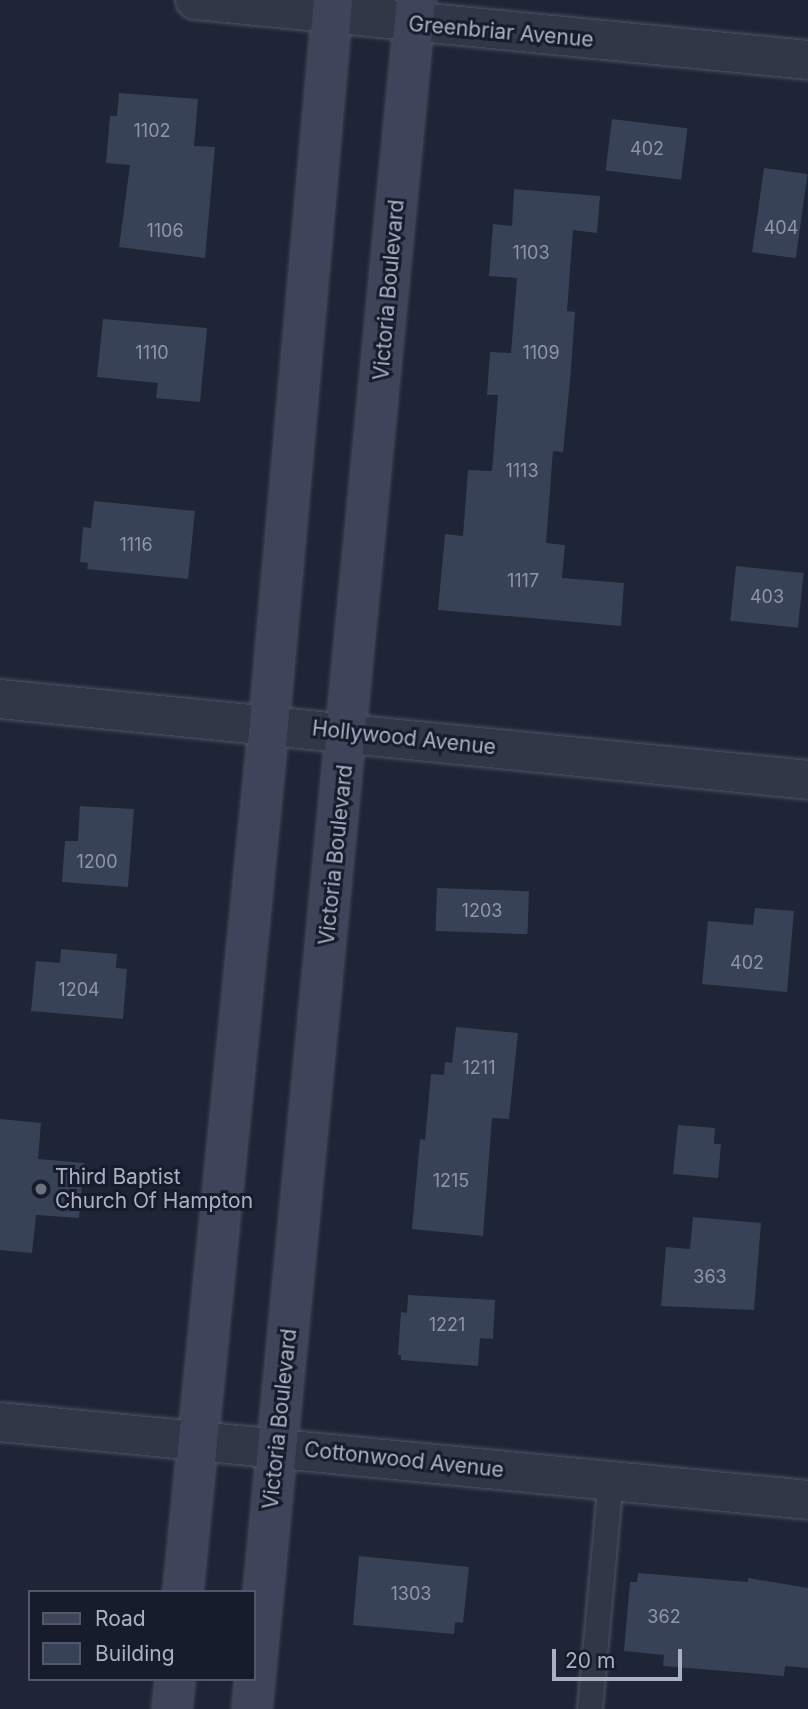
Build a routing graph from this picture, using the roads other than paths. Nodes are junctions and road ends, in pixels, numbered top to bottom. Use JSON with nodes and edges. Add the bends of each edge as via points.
{"nodes":[{"id":1,"x":195,"y":0,"type":"edge"},
{"id":2,"x":332,"y":7,"type":"edge"},
{"id":3,"x":415,"y":12,"type":"edge"},
{"id":4,"x":808,"y":60,"type":"edge"},
{"id":5,"x":0,"y":699,"type":"edge"},
{"id":6,"x":270,"y":724,"type":"junction"},
{"id":7,"x":348,"y":732,"type":"junction"},
{"id":8,"x":808,"y":780,"type":"edge"},
{"id":9,"x":0,"y":1422,"type":"edge"},
{"id":10,"x":197,"y":1441,"type":"junction"},
{"id":11,"x":277,"y":1448,"type":"junction"},
{"id":12,"x":611,"y":1480,"type":"junction"},
{"id":13,"x":808,"y":1500,"type":"edge"},
{"id":14,"x":183,"y":1590,"type":"edge"},
{"id":15,"x":256,"y":1667,"type":"edge"},
{"id":16,"x":175,"y":1681,"type":"edge"},
{"id":17,"x":255,"y":1681,"type":"edge"},
{"id":18,"x":172,"y":1709,"type":"edge"},
{"id":19,"x":252,"y":1709,"type":"edge"},
{"id":20,"x":590,"y":1709,"type":"edge"}],
"edges":[{"from":1,"to":2,"type":"street","name":"Greenbriar Avenue"},
{"from":2,"to":3,"type":"street","name":"Greenbriar Avenue"},
{"from":2,"to":6,"type":"main road"},
{"from":3,"to":4,"type":"street","name":"Greenbriar Avenue"},
{"from":3,"to":7,"type":"main road","name":"Victoria Boulevard"},
{"from":5,"to":6,"type":"street","name":"Hollywood Avenue"},
{"from":6,"to":7,"type":"street","name":"Hollywood Avenue"},
{"from":6,"to":10,"type":"main road"},
{"from":7,"to":8,"type":"street","name":"Hollywood Avenue"},
{"from":7,"to":11,"type":"main road","name":"Victoria Boulevard"},
{"from":9,"to":10,"type":"street","name":"Cottonwood Avenue"},
{"from":10,"to":11,"type":"street","name":"Cottonwood Avenue"},
{"from":10,"to":14,"type":"main road"},
{"from":11,"to":12,"type":"street","name":"Cottonwood Avenue"},
{"from":11,"to":15,"type":"main road","name":"Victoria Boulevard"},
{"from":12,"to":13,"type":"street","name":"Cottonwood Avenue"},
{"from":12,"to":20,"type":"lane"},
{"from":16,"to":18,"type":"main road"},
{"from":17,"to":19,"type":"main road","name":"Victoria Boulevard"}]}
